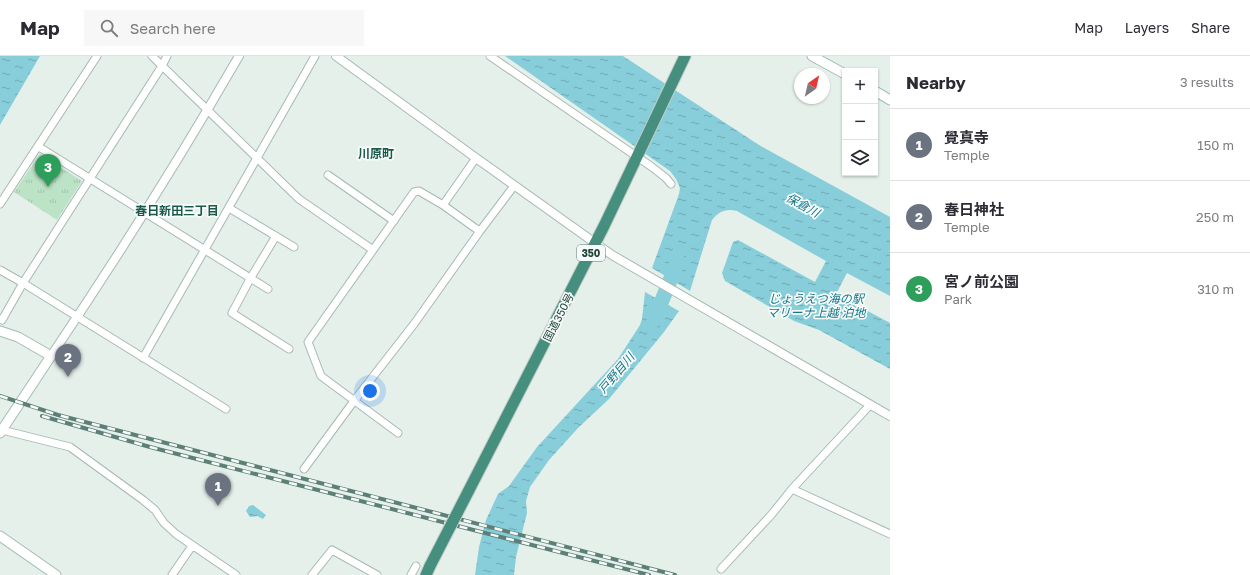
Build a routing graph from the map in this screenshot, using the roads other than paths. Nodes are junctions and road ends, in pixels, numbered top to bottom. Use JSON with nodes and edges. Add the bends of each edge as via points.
{"nodes":[{"id":1,"x":97,"y":56,"type":"edge"},
{"id":2,"x":152,"y":56,"type":"edge"},
{"id":3,"x":167,"y":56,"type":"edge"},
{"id":4,"x":239,"y":56,"type":"edge"},
{"id":5,"x":315,"y":56,"type":"edge"},
{"id":6,"x":336,"y":56,"type":"edge"},
{"id":7,"x":490,"y":56,"type":"edge"},
{"id":8,"x":685,"y":56,"type":"edge"},
{"id":9,"x":812,"y":56,"type":"edge"},
{"id":10,"x":162,"y":66,"type":"junction"},
{"id":11,"x":842,"y":72,"type":"edge"},
{"id":12,"x":878,"y":94,"type":"edge"},
{"id":13,"x":890,"y":100,"type":"edge"},
{"id":14,"x":207,"y":111,"type":"junction"},
{"id":15,"x":38,"y":147,"type":"junction"},
{"id":16,"x":638,"y":155,"type":"junction"},
{"id":17,"x":476,"y":158,"type":"junction"},
{"id":18,"x":257,"y":159,"type":"junction"},
{"id":19,"x":328,"y":175,"type":"dead end"},
{"id":20,"x":90,"y":180,"type":"junction"},
{"id":21,"x":671,"y":184,"type":"dead end"},
{"id":22,"x":514,"y":186,"type":"junction"},
{"id":23,"x":0,"y":204,"type":"edge"},
{"id":24,"x":443,"y":205,"type":"junction"},
{"id":25,"x":229,"y":208,"type":"junction"},
{"id":26,"x":144,"y":212,"type":"junction"},
{"id":27,"x":394,"y":221,"type":"junction"},
{"id":28,"x":480,"y":231,"type":"junction"},
{"id":29,"x":276,"y":236,"type":"junction"},
{"id":30,"x":596,"y":244,"type":"junction"},
{"id":31,"x":294,"y":247,"type":"dead end"},
{"id":32,"x":205,"y":250,"type":"junction"},
{"id":33,"x":373,"y":250,"type":"junction"},
{"id":34,"x":0,"y":270,"type":"edge"},
{"id":35,"x":250,"y":279,"type":"junction"},
{"id":36,"x":23,"y":283,"type":"junction"},
{"id":37,"x":268,"y":289,"type":"dead end"},
{"id":38,"x":78,"y":316,"type":"junction"},
{"id":39,"x":0,"y":319,"type":"edge"},
{"id":40,"x":0,"y":331,"type":"edge"},
{"id":41,"x":289,"y":349,"type":"dead end"},
{"id":42,"x":51,"y":356,"type":"junction"},
{"id":43,"x":143,"y":358,"type":"junction"},
{"id":44,"x":354,"y":401,"type":"junction"},
{"id":45,"x":870,"y":405,"type":"junction"},
{"id":46,"x":226,"y":409,"type":"dead end"},
{"id":47,"x":890,"y":416,"type":"edge"},
{"id":48,"x":1,"y":431,"type":"edge"},
{"id":49,"x":398,"y":432,"type":"dead end"},
{"id":50,"x":304,"y":469,"type":"dead end"},
{"id":51,"x":792,"y":489,"type":"junction"},
{"id":52,"x":890,"y":534,"type":"edge"},
{"id":53,"x":0,"y":536,"type":"edge"},
{"id":54,"x":192,"y":546,"type":"junction"},
{"id":55,"x":416,"y":566,"type":"dead end"},
{"id":56,"x":721,"y":569,"type":"dead end"},
{"id":57,"x":56,"y":575,"type":"edge"},
{"id":58,"x":172,"y":575,"type":"edge"},
{"id":59,"x":236,"y":575,"type":"edge"},
{"id":60,"x":312,"y":575,"type":"edge"},
{"id":61,"x":377,"y":575,"type":"edge"},
{"id":62,"x":411,"y":575,"type":"edge"},
{"id":63,"x":426,"y":575,"type":"edge"}],
"edges":[{"from":1,"to":15,"type":"street"},
{"from":2,"to":10,"type":"street"},
{"from":3,"to":10,"type":"street"},
{"from":4,"to":14,"type":"street"},
{"from":5,"to":18,"type":"street"},
{"from":6,"to":17,"type":"street"},
{"from":7,"to":16,"type":"street"},
{"from":8,"to":16,"type":"highway","name":"国道350号","number":"350"},
{"from":9,"to":11,"type":"main road"},
{"from":10,"to":14,"type":"street"},
{"from":10,"to":20,"type":"street"},
{"from":12,"to":13,"type":"main road"},
{"from":14,"to":18,"type":"street"},
{"from":14,"to":26,"type":"street"},
{"from":15,"to":20,"type":"street"},
{"from":15,"to":23,"type":"street"},
{"from":16,"to":21,"type":"street"},
{"from":16,"to":30,"type":"highway","name":"国道350号","number":"350"},
{"from":17,"to":22,"type":"street"},
{"from":17,"to":24,"type":"street"},
{"from":18,"to":25,"type":"street"},
{"from":18,"to":33,"type":"street","via":[[299,199]]},
{"from":19,"to":27,"type":"street"},
{"from":20,"to":26,"type":"street"},
{"from":20,"to":36,"type":"street"},
{"from":22,"to":28,"type":"street"},
{"from":22,"to":30,"type":"street"},
{"from":24,"to":27,"type":"street","via":[[419,191],[414,192]]},
{"from":24,"to":28,"type":"street"},
{"from":25,"to":29,"type":"street"},
{"from":25,"to":32,"type":"street"},
{"from":26,"to":32,"type":"street"},
{"from":26,"to":38,"type":"street"},
{"from":27,"to":33,"type":"street"},
{"from":28,"to":44,"type":"street","via":[[414,324]]},
{"from":29,"to":31,"type":"street"},
{"from":29,"to":35,"type":"street"},
{"from":30,"to":45,"type":"street"},
{"from":30,"to":63,"type":"highway","name":"国道350号","number":"350","bridge":true},
{"from":32,"to":35,"type":"street"},
{"from":32,"to":43,"type":"street"},
{"from":33,"to":44,"type":"street","via":[[308,342],[321,376]]},
{"from":34,"to":36,"type":"street"},
{"from":35,"to":37,"type":"street"},
{"from":35,"to":41,"type":"street","via":[[232,313]]},
{"from":36,"to":38,"type":"street"},
{"from":36,"to":39,"type":"street","via":[[2,320]]},
{"from":38,"to":42,"type":"street"},
{"from":38,"to":43,"type":"street"},
{"from":40,"to":42,"type":"main road","via":[[18,337]]},
{"from":42,"to":48,"type":"main road"},
{"from":43,"to":46,"type":"street"},
{"from":44,"to":49,"type":"street"},
{"from":44,"to":50,"type":"street"},
{"from":45,"to":47,"type":"street"},
{"from":45,"to":51,"type":"street"},
{"from":48,"to":54,"type":"street","via":[[70,447],[143,500],[155,510],[164,523]]},
{"from":51,"to":52,"type":"street"},
{"from":51,"to":56,"type":"street"},
{"from":53,"to":57,"type":"main road"},
{"from":54,"to":58,"type":"street"},
{"from":54,"to":59,"type":"street"},
{"from":55,"to":62,"type":"street"},
{"from":60,"to":61,"type":"street","via":[[332,550]]}]}
